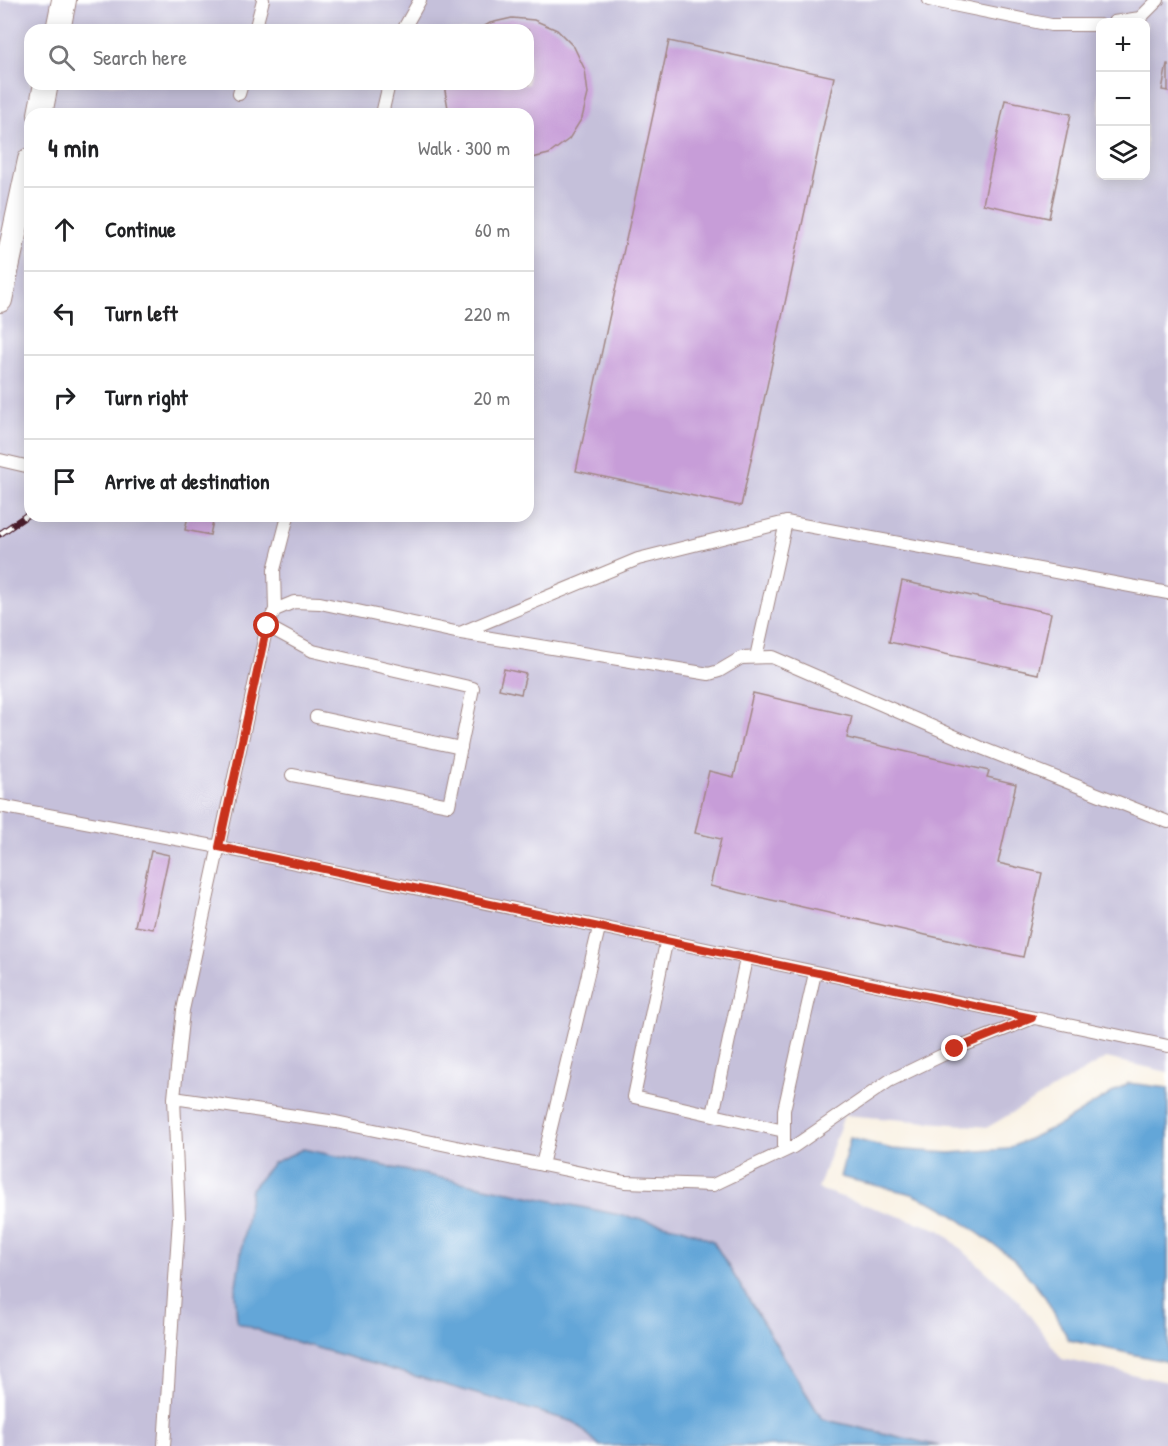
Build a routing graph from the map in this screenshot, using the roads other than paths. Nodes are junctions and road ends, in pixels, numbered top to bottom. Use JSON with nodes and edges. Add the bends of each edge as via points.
{"nodes":[{"id":1,"x":64,"y":0,"type":"edge"},
{"id":2,"x":263,"y":0,"type":"edge"},
{"id":3,"x":420,"y":0,"type":"edge"},
{"id":4,"x":929,"y":0,"type":"edge"},
{"id":5,"x":1158,"y":0,"type":"edge"},
{"id":6,"x":1140,"y":18,"type":"edge"},
{"id":7,"x":59,"y":24,"type":"edge"},
{"id":8,"x":257,"y":24,"type":"edge"},
{"id":9,"x":406,"y":24,"type":"edge"},
{"id":10,"x":1096,"y":25,"type":"edge"},
{"id":11,"x":45,"y":90,"type":"edge"},
{"id":12,"x":388,"y":90,"type":"edge"},
{"id":13,"x":41,"y":108,"type":"edge"},
{"id":14,"x":383,"y":108,"type":"edge"},
{"id":15,"x":24,"y":188,"type":"edge"},
{"id":16,"x":0,"y":300,"type":"edge"},
{"id":17,"x":0,"y":460,"type":"edge"},
{"id":18,"x":24,"y":466,"type":"edge"},
{"id":19,"x":286,"y":522,"type":"edge"},
{"id":20,"x":786,"y":522,"type":"junction"},
{"id":21,"x":1168,"y":593,"type":"edge"},
{"id":22,"x":275,"y":610,"type":"junction"},
{"id":23,"x":267,"y":626,"type":"junction"},
{"id":24,"x":460,"y":633,"type":"junction"},
{"id":25,"x":756,"y":657,"type":"junction"},
{"id":26,"x":316,"y":717,"type":"dead end"},
{"id":27,"x":461,"y":748,"type":"junction"},
{"id":28,"x":292,"y":775,"type":"dead end"},
{"id":29,"x":0,"y":806,"type":"edge"},
{"id":30,"x":1168,"y":822,"type":"edge"},
{"id":31,"x":219,"y":847,"type":"junction"},
{"id":32,"x":599,"y":928,"type":"junction"},
{"id":33,"x":666,"y":943,"type":"junction"},
{"id":34,"x":746,"y":959,"type":"junction"},
{"id":35,"x":815,"y":973,"type":"junction"},
{"id":36,"x":1032,"y":1018,"type":"junction"},
{"id":37,"x":1168,"y":1047,"type":"edge"},
{"id":38,"x":174,"y":1098,"type":"junction"},
{"id":39,"x":713,"y":1115,"type":"junction"},
{"id":40,"x":784,"y":1131,"type":"junction"},
{"id":41,"x":784,"y":1151,"type":"junction"},
{"id":42,"x":542,"y":1165,"type":"junction"},
{"id":43,"x":164,"y":1446,"type":"edge"}],
"edges":[{"from":1,"to":7,"type":"street"},
{"from":2,"to":8,"type":"lane"},
{"from":3,"to":9,"type":"lane"},
{"from":4,"to":10,"type":"lane","via":[[1051,25]]},
{"from":5,"to":6,"type":"lane"},
{"from":11,"to":13,"type":"street"},
{"from":12,"to":14,"type":"lane"},
{"from":15,"to":16,"type":"street"},
{"from":17,"to":18,"type":"lane"},
{"from":19,"to":22,"type":"lane","via":[[274,570]]},
{"from":20,"to":21,"type":"lane"},
{"from":20,"to":24,"type":"lane","via":[[638,559]]},
{"from":20,"to":25,"type":"lane"},
{"from":22,"to":23,"type":"lane"},
{"from":22,"to":24,"type":"lane","via":[[294,602],[320,603]]},
{"from":23,"to":27,"type":"lane","via":[[313,651],[473,688]]},
{"from":23,"to":31,"type":"lane"},
{"from":24,"to":25,"type":"lane","via":[[709,674],[741,658]]},
{"from":25,"to":30,"type":"lane","via":[[772,657],[984,749]]},
{"from":26,"to":27,"type":"lane"},
{"from":27,"to":28,"type":"lane","via":[[449,806]]},
{"from":29,"to":31,"type":"lane"},
{"from":31,"to":32,"type":"lane"},
{"from":31,"to":38,"type":"lane","via":[[183,1010]]},
{"from":32,"to":33,"type":"lane"},
{"from":32,"to":42,"type":"lane"},
{"from":33,"to":34,"type":"lane"},
{"from":33,"to":39,"type":"lane","via":[[634,1097]]},
{"from":34,"to":35,"type":"lane"},
{"from":34,"to":39,"type":"lane"},
{"from":35,"to":36,"type":"lane"},
{"from":35,"to":40,"type":"lane","via":[[784,1110]]},
{"from":36,"to":37,"type":"lane"},
{"from":36,"to":41,"type":"lane","via":[[889,1081]]},
{"from":38,"to":42,"type":"lane","via":[[336,1122]]},
{"from":38,"to":43,"type":"lane","via":[[179,1218]]},
{"from":39,"to":40,"type":"lane"},
{"from":40,"to":41,"type":"lane"},
{"from":41,"to":42,"type":"lane","via":[[713,1185],[625,1182]]}]}
